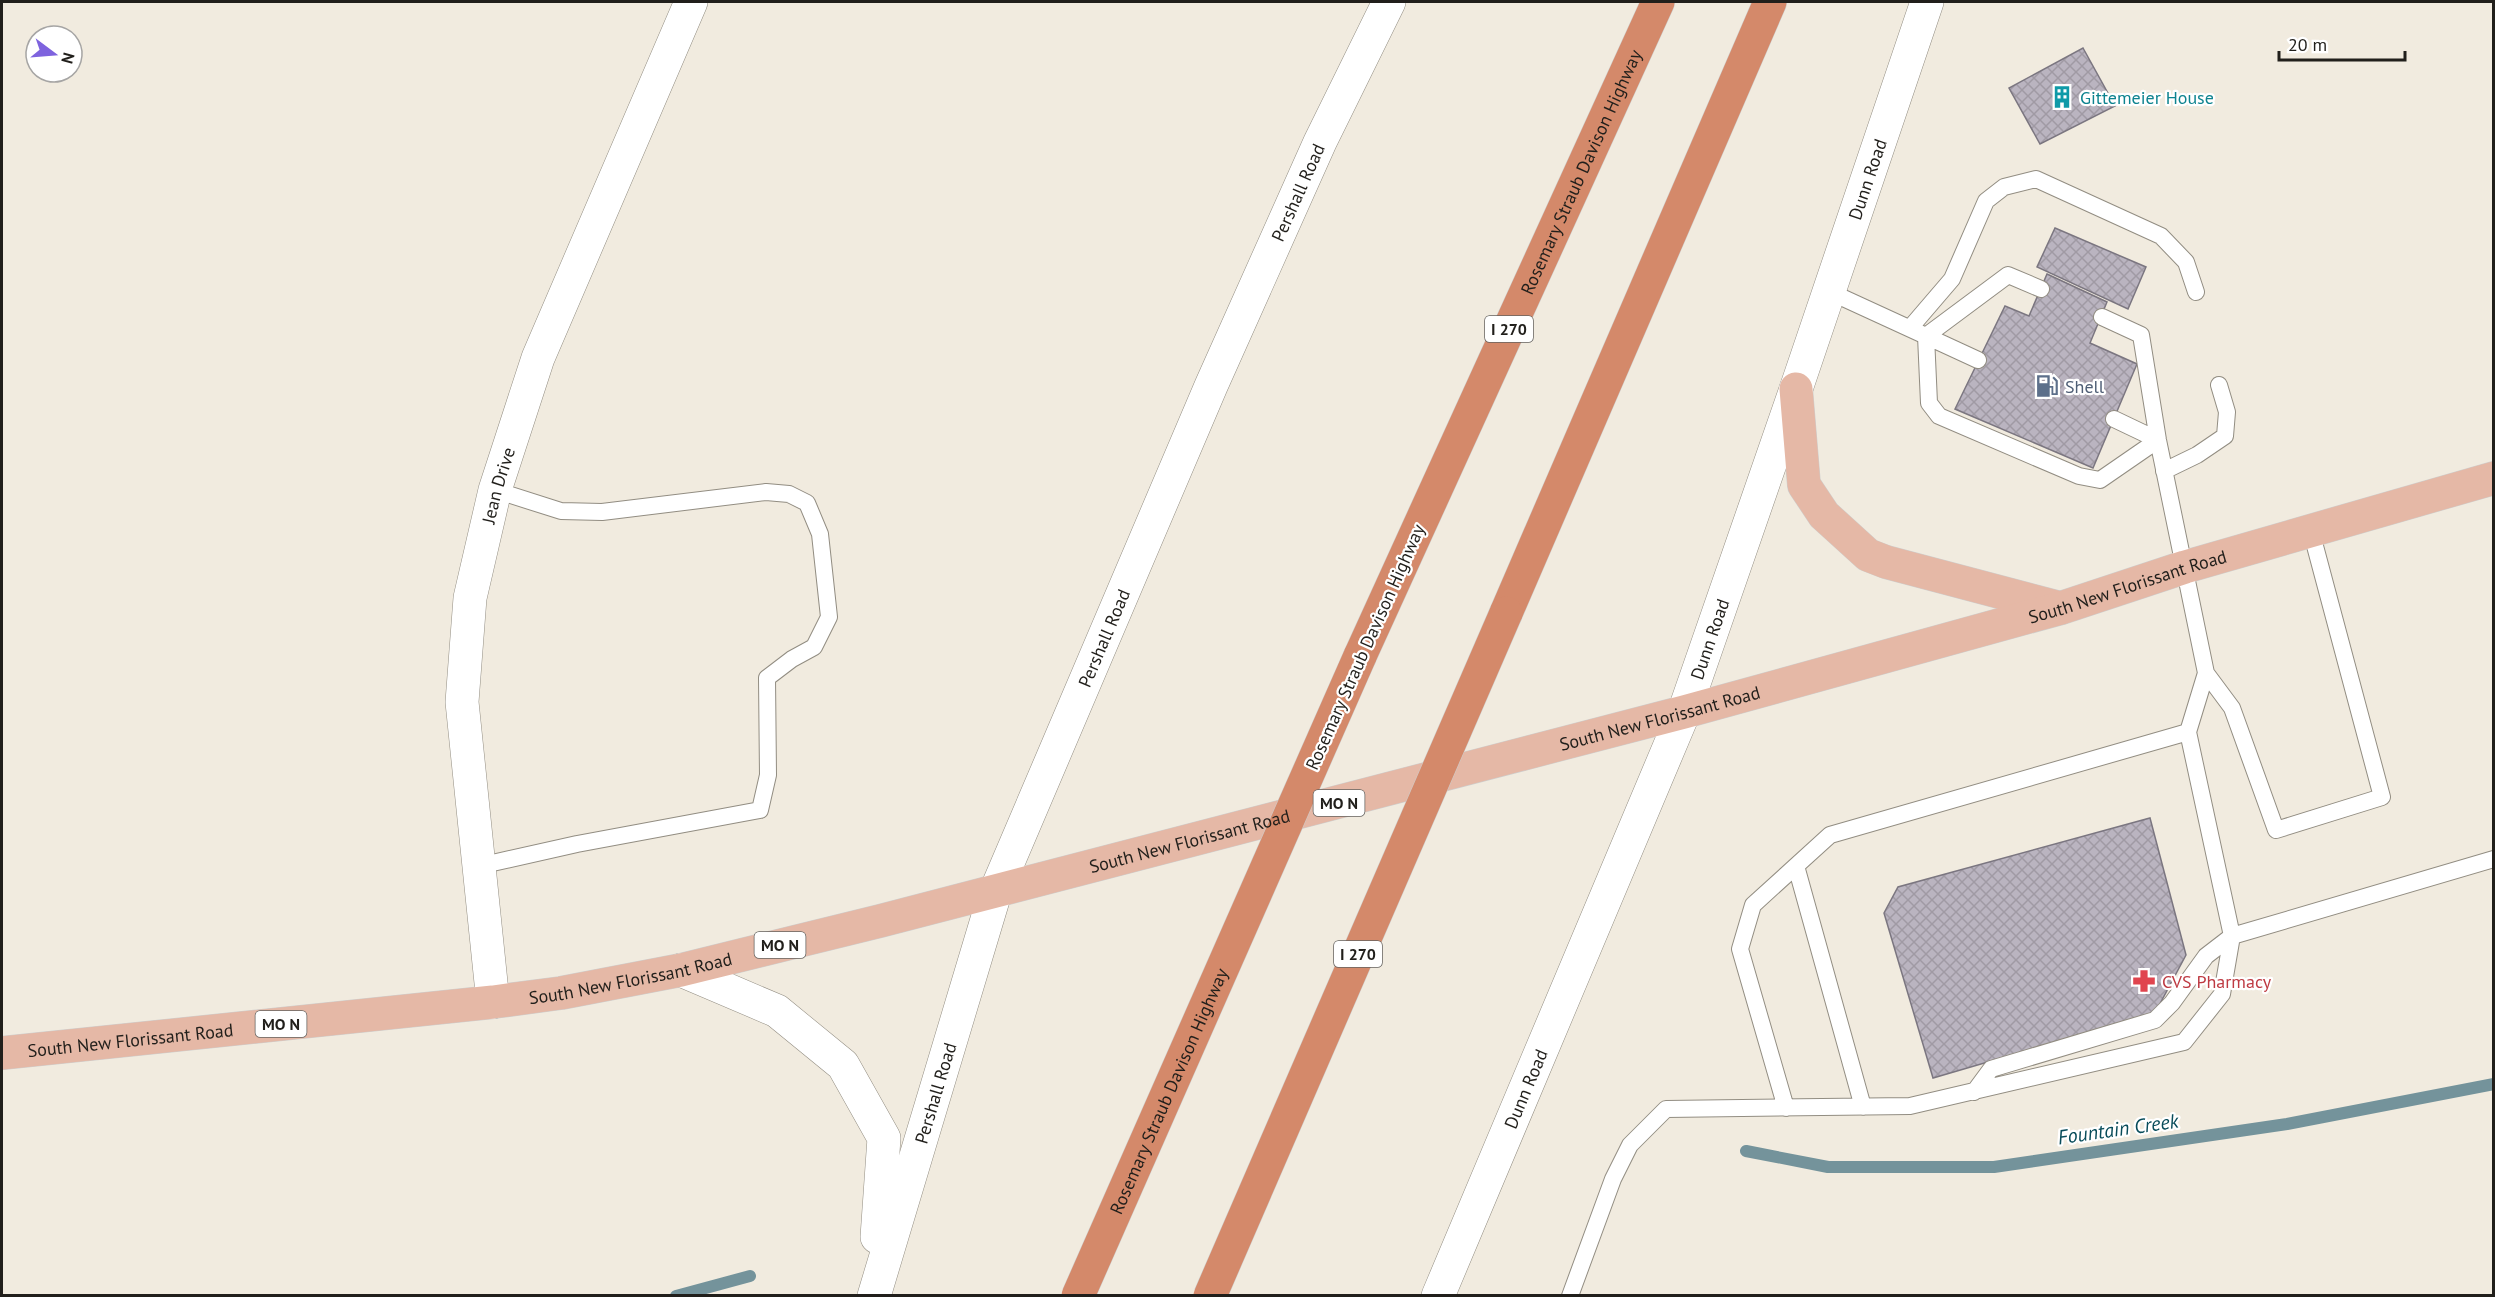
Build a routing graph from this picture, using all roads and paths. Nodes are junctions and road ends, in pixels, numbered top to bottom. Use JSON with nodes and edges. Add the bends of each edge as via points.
{"nodes":[{"id":1,"x":691,"y":2,"type":"edge"},
{"id":2,"x":1389,"y":2,"type":"edge"},
{"id":3,"x":1658,"y":2,"type":"edge"},
{"id":4,"x":1770,"y":2,"type":"edge"},
{"id":5,"x":1927,"y":2,"type":"edge"},
{"id":6,"x":2041,"y":289,"type":"dead end"},
{"id":7,"x":1828,"y":291,"type":"junction"},
{"id":8,"x":2196,"y":292,"type":"dead end"},
{"id":9,"x":2102,"y":317,"type":"dead end"},
{"id":10,"x":1910,"y":328,"type":"junction"},
{"id":11,"x":1926,"y":336,"type":"junction"},
{"id":12,"x":1978,"y":360,"type":"dead end"},
{"id":13,"x":2219,"y":385,"type":"dead end"},
{"id":14,"x":1796,"y":389,"type":"junction"},
{"id":15,"x":2114,"y":419,"type":"dead end"},
{"id":16,"x":2158,"y":440,"type":"junction"},
{"id":17,"x":2164,"y":471,"type":"junction"},
{"id":18,"x":2493,"y":478,"type":"edge"},
{"id":19,"x":495,"y":490,"type":"junction"},
{"id":20,"x":2311,"y":531,"type":"junction"},
{"id":21,"x":2185,"y":567,"type":"junction"},
{"id":22,"x":2061,"y":608,"type":"junction"},
{"id":23,"x":2206,"y":673,"type":"junction"},
{"id":24,"x":1684,"y":712,"type":"junction"},
{"id":25,"x":2188,"y":732,"type":"junction"},
{"id":26,"x":2493,"y":859,"type":"edge"},
{"id":27,"x":479,"y":866,"type":"junction"},
{"id":28,"x":1796,"y":866,"type":"junction"},
{"id":29,"x":995,"y":893,"type":"junction"},
{"id":30,"x":2232,"y":936,"type":"junction"},
{"id":31,"x":681,"y":970,"type":"junction"},
{"id":32,"x":493,"y":1002,"type":"junction"},
{"id":33,"x":2,"y":1053,"type":"edge"},
{"id":34,"x":1974,"y":1092,"type":"junction"},
{"id":35,"x":1863,"y":1107,"type":"junction"},
{"id":36,"x":1786,"y":1108,"type":"junction"},
{"id":37,"x":873,"y":1296,"type":"edge"},
{"id":38,"x":1078,"y":1296,"type":"edge"},
{"id":39,"x":1210,"y":1296,"type":"edge"},
{"id":40,"x":1438,"y":1296,"type":"edge"},
{"id":41,"x":1570,"y":1296,"type":"edge"}],
"edges":[{"from":1,"to":19,"type":"street","name":"Jean Drive","via":[[538,358]]},
{"from":2,"to":29,"type":"street","name":"Pershall Road","via":[[1320,142],[1211,386]]},
{"from":3,"to":38,"type":"highway","name":"Rosemary Straub Davison Highway","number":"I 270","bridge":true,"via":[[1360,656]]},
{"from":4,"to":39,"type":"highway","number":"I 270","bridge":true},
{"from":5,"to":7,"type":"street","name":"Dunn Road"},
{"from":6,"to":11,"type":"lane","via":[[2008,275]]},
{"from":7,"to":10,"type":"lane"},
{"from":7,"to":14,"type":"street","name":"Dunn Road"},
{"from":8,"to":10,"type":"lane","via":[[2186,262],[2161,236],[2036,179],[2004,187],[1986,201],[1952,279]]},
{"from":9,"to":16,"type":"lane","via":[[2141,335]]},
{"from":10,"to":11,"type":"lane"},
{"from":11,"to":12,"type":"lane"},
{"from":11,"to":16,"type":"lane","via":[[1929,403],[1939,416],[2079,476],[2100,480]]},
{"from":13,"to":17,"type":"lane","via":[[2227,412],[2225,436]]},
{"from":14,"to":22,"type":"main road","via":[[1804,485],[1824,515],[1868,555]]},
{"from":14,"to":24,"type":"street","name":"Dunn Road"},
{"from":15,"to":16,"type":"lane"},
{"from":16,"to":17,"type":"lane"},
{"from":17,"to":21,"type":"lane"},
{"from":18,"to":20,"type":"main road","name":"South New Florissant Road"},
{"from":19,"to":27,"type":"street","name":"Jean Drive","via":[[470,598],[462,702]]},
{"from":19,"to":27,"type":"lane","via":[[561,511],[602,512],[766,492],[789,494],[807,504],[820,534],[829,617],[814,647],[767,678],[768,775],[760,810]]},
{"from":20,"to":21,"type":"main road","name":"South New Florissant Road"},
{"from":20,"to":23,"type":"lane","via":[[2382,797],[2276,830],[2232,708]]},
{"from":21,"to":22,"type":"main road","name":"South New Florissant Road"},
{"from":21,"to":23,"type":"lane"},
{"from":22,"to":24,"type":"main road","name":"South New Florissant Road"},
{"from":23,"to":25,"type":"lane"},
{"from":24,"to":29,"type":"main road","name":"South New Florissant Road","number":"MO N"},
{"from":24,"to":40,"type":"street","name":"Dunn Road"},
{"from":25,"to":28,"type":"lane","via":[[1830,835]]},
{"from":25,"to":30,"type":"lane"},
{"from":26,"to":30,"type":"lane"},
{"from":27,"to":32,"type":"street","name":"Jean Drive"},
{"from":28,"to":35,"type":"lane"},
{"from":28,"to":36,"type":"lane","via":[[1753,905],[1740,949]]},
{"from":29,"to":31,"type":"main road","name":"South New Florissant Road","number":"MO N"},
{"from":29,"to":37,"type":"street","name":"Pershall Road"},
{"from":30,"to":34,"type":"lane","via":[[2206,956],[2156,1020],[1990,1069]]},
{"from":30,"to":34,"type":"lane","via":[[2222,994],[2184,1042]]},
{"from":31,"to":32,"type":"main road","name":"South New Florissant Road","number":"MO N"},
{"from":31,"to":37,"type":"street","via":[[777,1011],[843,1065],[884,1138]]},
{"from":32,"to":33,"type":"main road","name":"South New Florissant Road","number":"MO N"},
{"from":34,"to":35,"type":"lane","via":[[1910,1106]]},
{"from":35,"to":36,"type":"lane"},
{"from":36,"to":41,"type":"lane","via":[[1666,1109],[1630,1145],[1613,1179]]}]}
